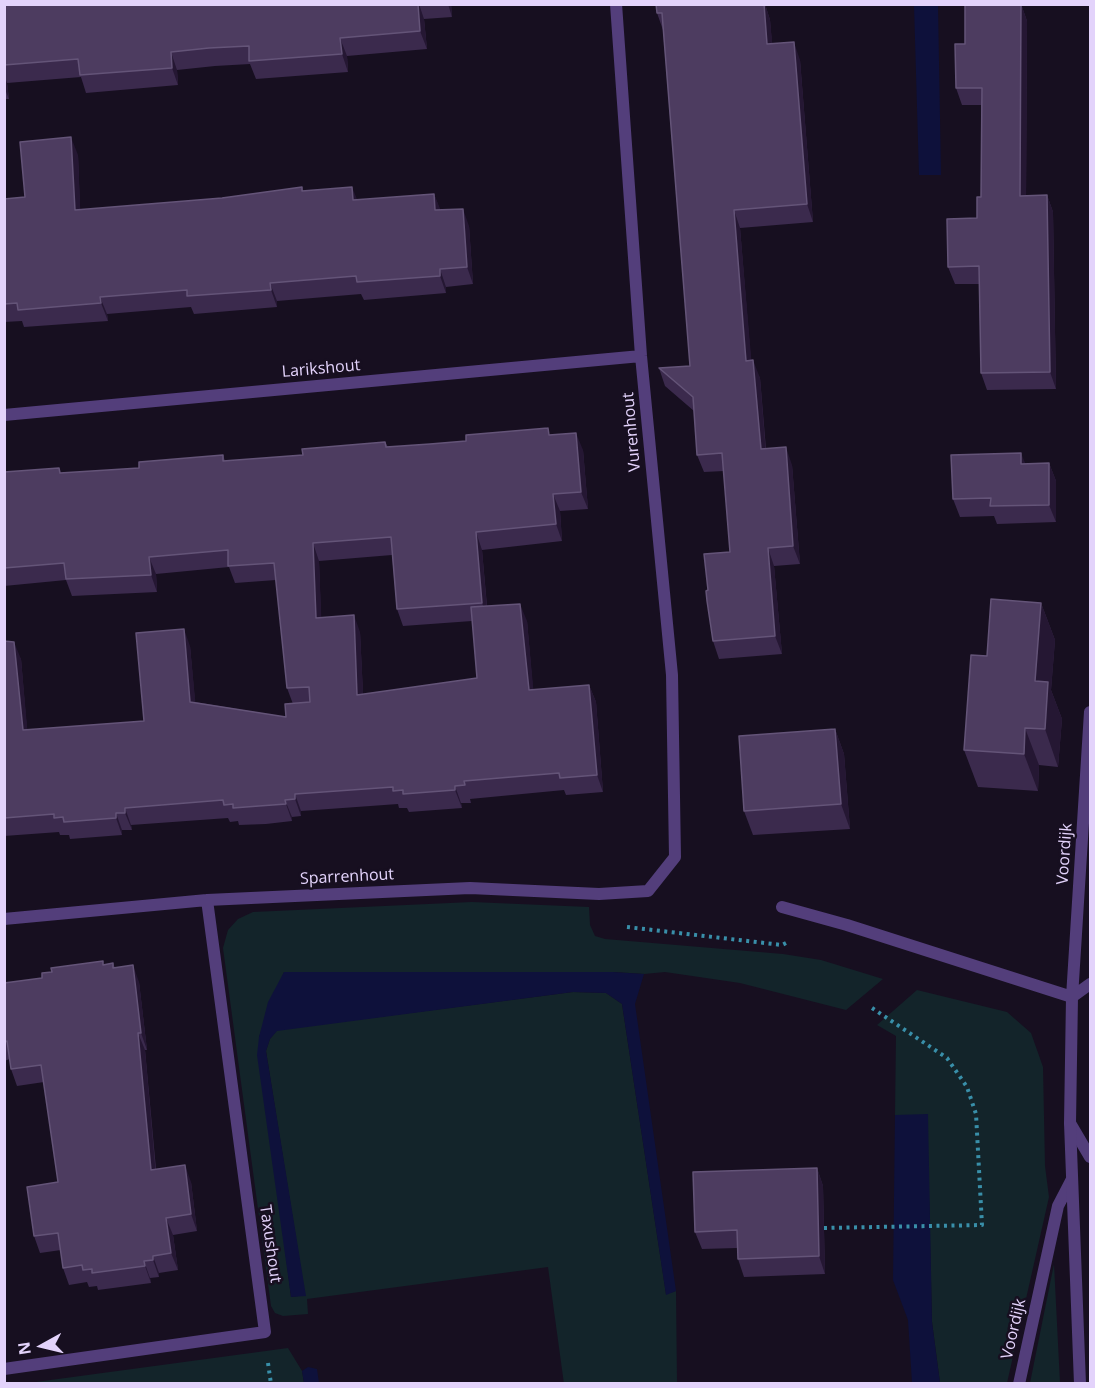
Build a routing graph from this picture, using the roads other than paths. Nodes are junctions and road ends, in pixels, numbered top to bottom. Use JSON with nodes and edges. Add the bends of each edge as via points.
{"nodes":[{"id":1,"x":616,"y":4,"type":"edge"},
{"id":2,"x":641,"y":356,"type":"junction"},
{"id":3,"x":4,"y":415,"type":"edge"},
{"id":4,"x":1090,"y":712,"type":"edge"},
{"id":5,"x":675,"y":857,"type":"joint"},
{"id":6,"x":207,"y":900,"type":"junction"},
{"id":7,"x":782,"y":907,"type":"dead end"},
{"id":8,"x":4,"y":919,"type":"edge"},
{"id":9,"x":1090,"y":984,"type":"edge"},
{"id":10,"x":1072,"y":997,"type":"junction"},
{"id":11,"x":1070,"y":1123,"type":"junction"},
{"id":12,"x":1090,"y":1157,"type":"edge"},
{"id":13,"x":1072,"y":1179,"type":"junction"},
{"id":14,"x":4,"y":1369,"type":"edge"},
{"id":15,"x":1019,"y":1383,"type":"edge"},
{"id":16,"x":1080,"y":1383,"type":"edge"}],
"edges":[{"from":1,"to":2,"type":"street","name":"Vurenhout"},
{"from":2,"to":3,"type":"street","name":"Larikshout"},
{"from":2,"to":5,"type":"street","name":"Vurenhout","via":[[672,675]]},
{"from":4,"to":10,"type":"street","name":"Voordijk"},
{"from":5,"to":6,"type":"street","name":"Sparrenhout","via":[[648,891],[599,894],[471,888]]},
{"from":6,"to":8,"type":"street","name":"Sparrenhout"},
{"from":6,"to":14,"type":"street","name":"Taxushout","via":[[265,1332]]},
{"from":7,"to":10,"type":"street"},
{"from":9,"to":10,"type":"street"},
{"from":10,"to":11,"type":"street","name":"Voordijk"},
{"from":11,"to":12,"type":"street"},
{"from":11,"to":13,"type":"street","name":"Voordijk"},
{"from":13,"to":15,"type":"street","name":"Voordijk","via":[[1058,1206]]},
{"from":13,"to":16,"type":"street","name":"Voordijk"}]}
